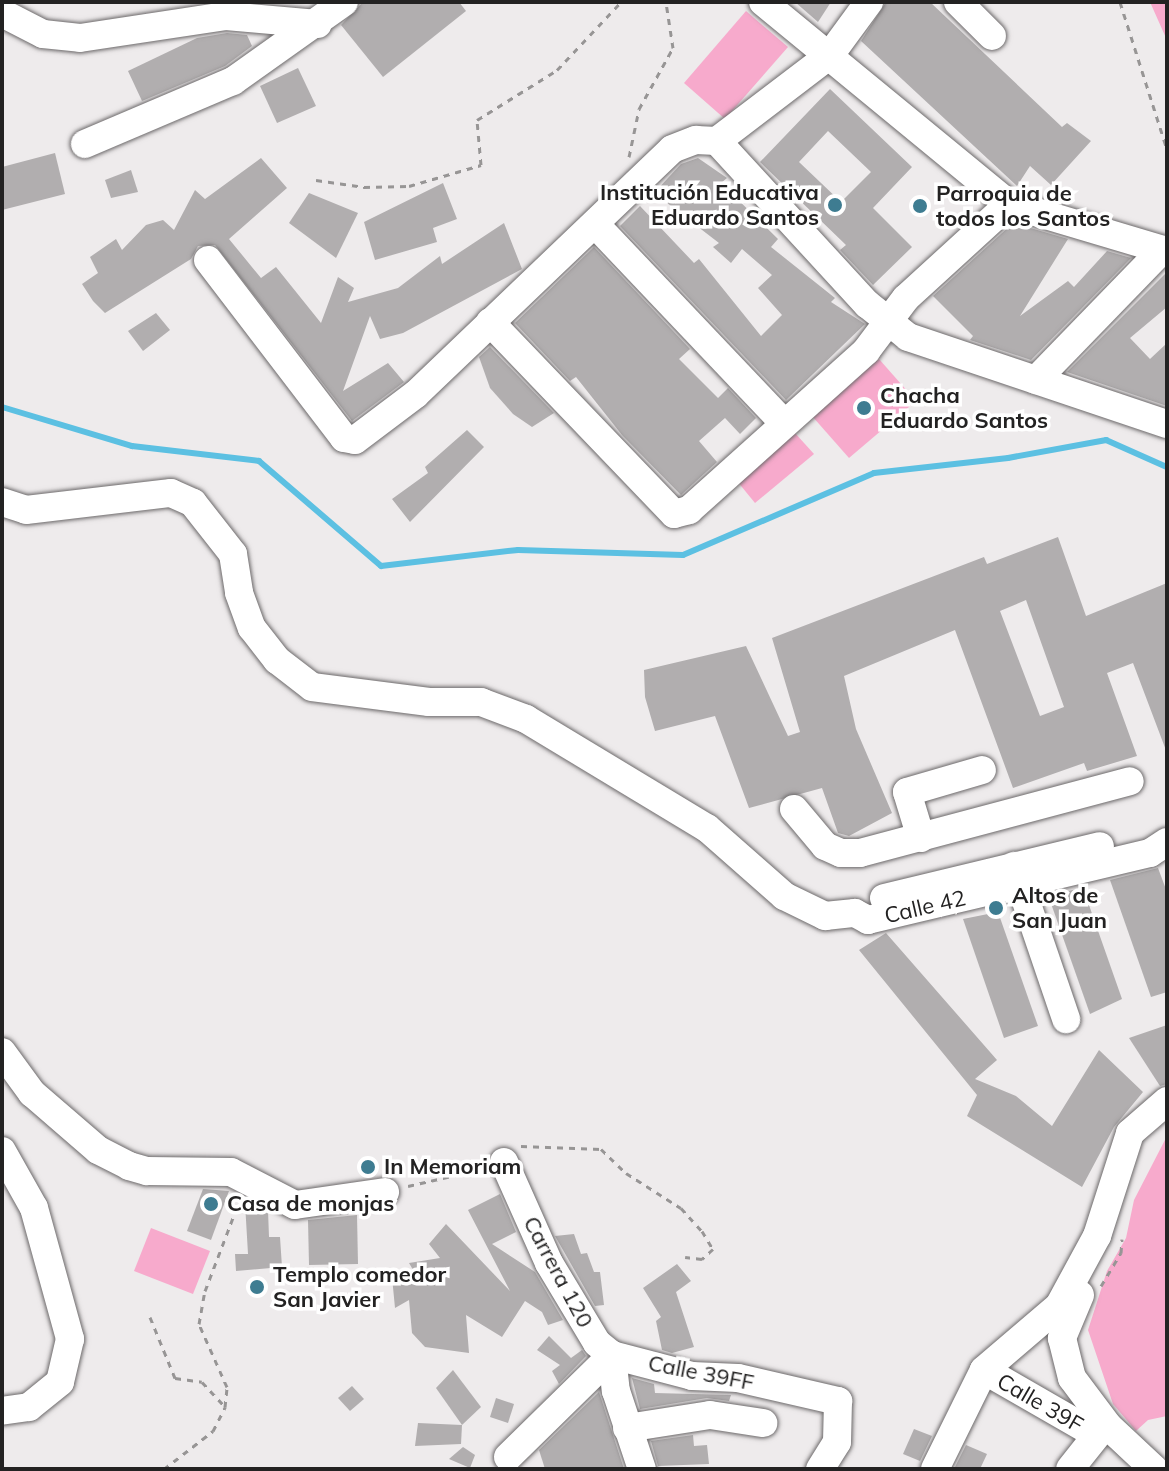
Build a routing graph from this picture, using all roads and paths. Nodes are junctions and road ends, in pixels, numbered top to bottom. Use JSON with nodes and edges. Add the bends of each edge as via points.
{"nodes":[{"id":1,"x":344,"y":2,"type":"edge"},
{"id":2,"x":621,"y":2,"type":"edge"},
{"id":3,"x":666,"y":2,"type":"edge"},
{"id":4,"x":763,"y":2,"type":"edge"},
{"id":5,"x":869,"y":2,"type":"edge"},
{"id":6,"x":958,"y":2,"type":"edge"},
{"id":7,"x":1120,"y":2,"type":"edge"},
{"id":8,"x":2,"y":13,"type":"edge"},
{"id":9,"x":318,"y":24,"type":"junction"},
{"id":10,"x":992,"y":36,"type":"dead end"},
{"id":11,"x":830,"y":55,"type":"junction"},
{"id":12,"x":717,"y":141,"type":"junction"},
{"id":13,"x":85,"y":144,"type":"dead end"},
{"id":14,"x":1167,"y":149,"type":"edge"},
{"id":15,"x":627,"y":162,"type":"dead end"},
{"id":16,"x":316,"y":180,"type":"dead end"},
{"id":17,"x":1009,"y":204,"type":"junction"},
{"id":18,"x":595,"y":224,"type":"junction"},
{"id":19,"x":1164,"y":250,"type":"edge"},
{"id":20,"x":208,"y":260,"type":"dead end"},
{"id":21,"x":490,"y":322,"type":"junction"},
{"id":22,"x":887,"y":324,"type":"junction"},
{"id":23,"x":1036,"y":380,"type":"junction"},
{"id":24,"x":784,"y":423,"type":"junction"},
{"id":25,"x":1167,"y":424,"type":"edge"},
{"id":26,"x":2,"y":502,"type":"edge"},
{"id":27,"x":982,"y":770,"type":"dead end"},
{"id":28,"x":1130,"y":781,"type":"dead end"},
{"id":29,"x":1045,"y":806,"type":"junction"},
{"id":30,"x":794,"y":809,"type":"dead end"},
{"id":31,"x":921,"y":838,"type":"junction"},
{"id":32,"x":1167,"y":841,"type":"edge"},
{"id":33,"x":1068,"y":852,"type":"junction"},
{"id":34,"x":1017,"y":874,"type":"junction"},
{"id":35,"x":1066,"y":1019,"type":"dead end"},
{"id":36,"x":2,"y":1052,"type":"edge"},
{"id":37,"x":1167,"y":1101,"type":"edge"},
{"id":38,"x":2,"y":1151,"type":"edge"},
{"id":39,"x":504,"y":1162,"type":"junction"},
{"id":40,"x":249,"y":1182,"type":"junction"},
{"id":41,"x":385,"y":1192,"type":"joint"},
{"id":42,"x":1107,"y":1207,"type":"junction"},
{"id":43,"x":1122,"y":1234,"type":"dead end"},
{"id":44,"x":685,"y":1257,"type":"dead end"},
{"id":45,"x":1091,"y":1298,"type":"dead end"},
{"id":46,"x":150,"y":1317,"type":"dead end"},
{"id":47,"x":612,"y":1355,"type":"junction"},
{"id":48,"x":977,"y":1378,"type":"junction"},
{"id":49,"x":225,"y":1407,"type":"junction"},
{"id":50,"x":2,"y":1411,"type":"edge"},
{"id":51,"x":763,"y":1423,"type":"dead end"},
{"id":52,"x":627,"y":1428,"type":"junction"},
{"id":53,"x":508,"y":1457,"type":"dead end"},
{"id":54,"x":164,"y":1469,"type":"edge"},
{"id":55,"x":642,"y":1469,"type":"edge"},
{"id":56,"x":820,"y":1469,"type":"edge"},
{"id":57,"x":935,"y":1469,"type":"edge"},
{"id":58,"x":1070,"y":1469,"type":"edge"},
{"id":59,"x":1154,"y":1469,"type":"edge"}],
"edges":[{"from":1,"to":9,"type":"street"},
{"from":2,"to":16,"type":"path","via":[[557,70],[477,120],[481,165],[409,186]]},
{"from":3,"to":15,"type":"path","via":[[673,48],[639,109]]},
{"from":4,"to":11,"type":"street"},
{"from":5,"to":11,"type":"street"},
{"from":6,"to":10,"type":"street"},
{"from":7,"to":14,"type":"path"},
{"from":8,"to":9,"type":"street","via":[[43,34],[80,38],[226,16]]},
{"from":9,"to":13,"type":"street","via":[[233,81]]},
{"from":11,"to":12,"type":"street"},
{"from":11,"to":17,"type":"street"},
{"from":12,"to":18,"type":"street","via":[[696,140],[672,149]]},
{"from":12,"to":22,"type":"street"},
{"from":17,"to":19,"type":"street"},
{"from":17,"to":22,"type":"street","via":[[906,298]]},
{"from":18,"to":21,"type":"street"},
{"from":18,"to":24,"type":"street"},
{"from":19,"to":23,"type":"street"},
{"from":20,"to":21,"type":"street","via":[[344,438],[355,440],[369,433]]},
{"from":21,"to":24,"type":"street","via":[[674,514],[689,510]]},
{"from":22,"to":23,"type":"street","via":[[908,337]]},
{"from":22,"to":24,"type":"street","via":[[866,351]]},
{"from":23,"to":25,"type":"street"},
{"from":26,"to":34,"type":"street","name":"Calle 42","via":[[26,510],[171,493],[193,503],[233,554],[252,628],[277,660],[312,687],[429,702],[481,702],[526,719],[707,828],[784,896],[825,916],[855,913],[897,894]]},
{"from":27,"to":31,"type":"street","via":[[907,792]]},
{"from":28,"to":29,"type":"street"},
{"from":29,"to":31,"type":"street"},
{"from":29,"to":33,"type":"street"},
{"from":30,"to":31,"type":"street","via":[[825,846],[841,853]]},
{"from":32,"to":33,"type":"street","name":"Calle 42"},
{"from":32,"to":34,"type":"street","name":"Calle 42","via":[[1150,853]]},
{"from":33,"to":34,"type":"street","name":"Calle 42"},
{"from":34,"to":35,"type":"street"},
{"from":36,"to":40,"type":"street","via":[[32,1093],[113,1158],[147,1171],[231,1172]]},
{"from":37,"to":42,"type":"street","via":[[1130,1133]]},
{"from":38,"to":50,"type":"street","via":[[34,1208],[70,1339],[60,1382],[29,1407]]},
{"from":39,"to":41,"type":"path"},
{"from":39,"to":44,"type":"path","via":[[518,1146],[601,1149],[626,1173],[681,1208],[702,1231],[713,1249],[702,1259]]},
{"from":39,"to":47,"type":"street","name":"Carrera 120","via":[[549,1263],[597,1343]]},
{"from":40,"to":41,"type":"street","via":[[295,1205]]},
{"from":40,"to":49,"type":"path","via":[[209,1278],[199,1324],[227,1387]]},
{"from":42,"to":48,"type":"street","via":[[1082,1268],[1059,1306]]},
{"from":42,"to":59,"type":"street","via":[[1108,1240],[1068,1319],[1064,1358],[1108,1426]]},
{"from":43,"to":45,"type":"path","via":[[1118,1259]]},
{"from":46,"to":49,"type":"path","via":[[175,1378],[202,1382]]},
{"from":47,"to":52,"type":"street","name":"Carrera 120"},
{"from":47,"to":53,"type":"street"},
{"from":47,"to":56,"type":"street","name":"Calle 39FF","via":[[692,1376],[738,1378],[838,1401],[837,1442]]},
{"from":48,"to":57,"type":"street","name":"Calle 39F"},
{"from":48,"to":58,"type":"street","name":"Calle 39F","via":[[1097,1435]]},
{"from":49,"to":54,"type":"path","via":[[213,1431]]},
{"from":51,"to":52,"type":"street","via":[[710,1415]]},
{"from":52,"to":55,"type":"street","name":"Carrera 120"}]}
